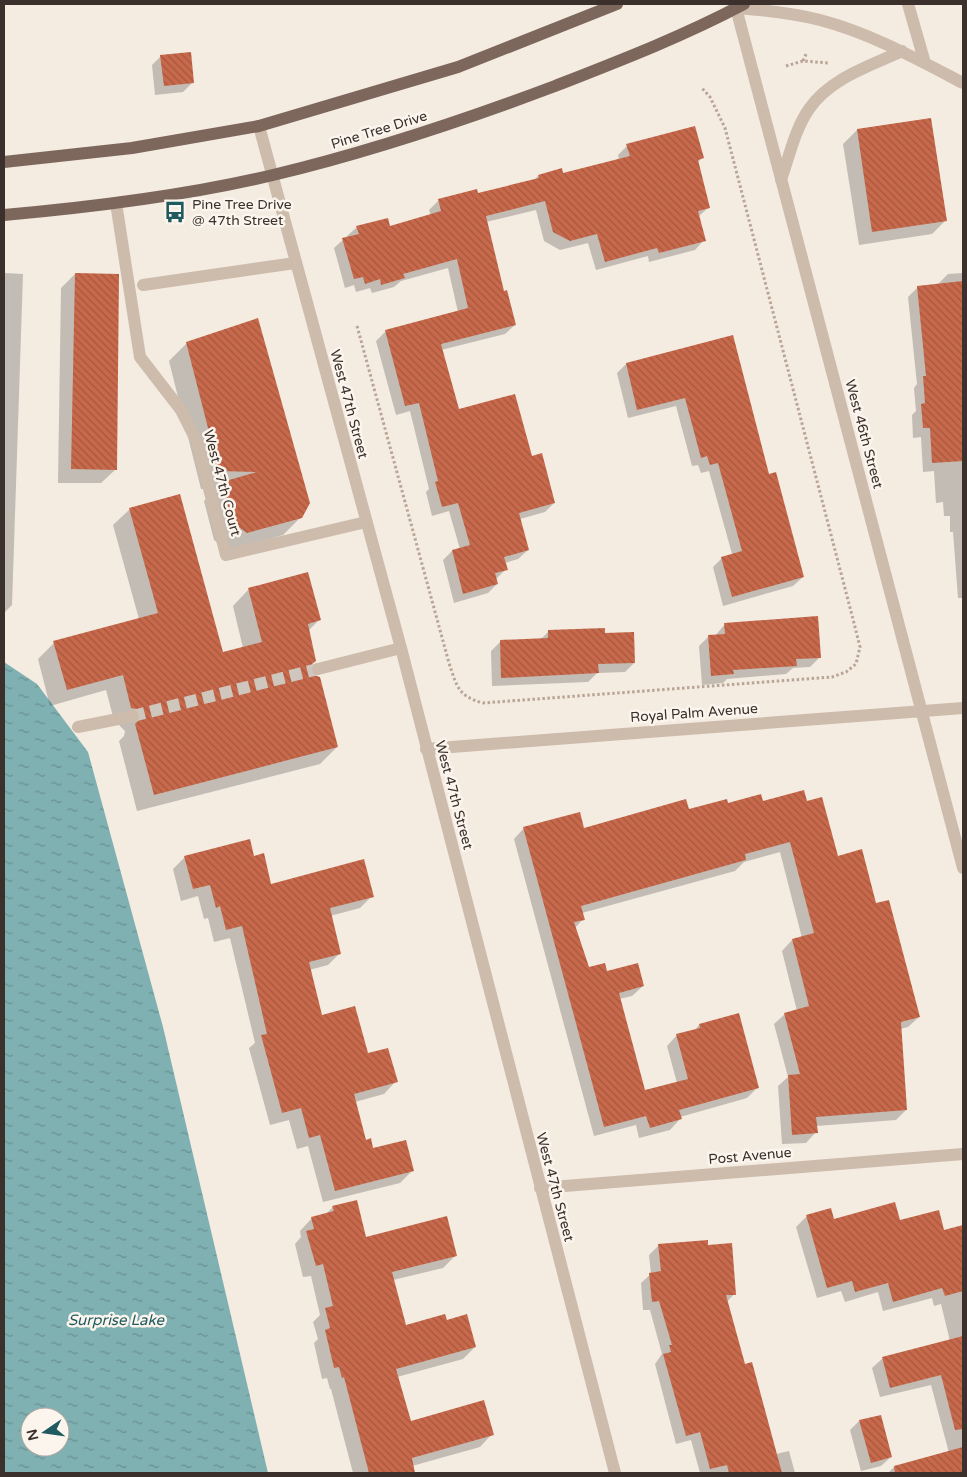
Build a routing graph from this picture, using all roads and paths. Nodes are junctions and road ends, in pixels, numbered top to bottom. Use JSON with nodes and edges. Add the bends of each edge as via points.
{"nodes":[{"id":1,"x":617,"y":4,"type":"edge"},
{"id":2,"x":908,"y":4,"type":"edge"},
{"id":3,"x":738,"y":5,"type":"edge"},
{"id":4,"x":902,"y":51,"type":"junction"},
{"id":5,"x":807,"y":52,"type":"dead end"},
{"id":6,"x":803,"y":61,"type":"junction"},
{"id":7,"x":925,"y":63,"type":"junction"},
{"id":8,"x":786,"y":66,"type":"dead end"},
{"id":9,"x":835,"y":66,"type":"dead end"},
{"id":10,"x":963,"y":83,"type":"edge"},
{"id":11,"x":701,"y":87,"type":"dead end"},
{"id":12,"x":259,"y":126,"type":"junction"},
{"id":13,"x":4,"y":162,"type":"edge"},
{"id":14,"x":272,"y":175,"type":"junction"},
{"id":15,"x":781,"y":180,"type":"junction"},
{"id":16,"x":116,"y":203,"type":"junction"},
{"id":17,"x":4,"y":215,"type":"edge"},
{"id":18,"x":295,"y":263,"type":"junction"},
{"id":19,"x":143,"y":285,"type":"dead end"},
{"id":20,"x":357,"y":326,"type":"dead end"},
{"id":21,"x":366,"y":522,"type":"junction"},
{"id":22,"x":401,"y":648,"type":"junction"},
{"id":23,"x":318,"y":669,"type":"tunnel mouth"},
{"id":24,"x":963,"y":708,"type":"edge"},
{"id":25,"x":922,"y":711,"type":"junction"},
{"id":26,"x":133,"y":716,"type":"tunnel mouth"},
{"id":27,"x":78,"y":727,"type":"dead end"},
{"id":28,"x":426,"y":749,"type":"junction"},
{"id":29,"x":963,"y":868,"type":"edge"},
{"id":30,"x":963,"y":1154,"type":"edge"},
{"id":31,"x":540,"y":1188,"type":"junction"},
{"id":32,"x":615,"y":1473,"type":"edge"}],
"edges":[{"from":1,"to":12,"type":"main road","via":[[458,67]]},
{"from":2,"to":7,"type":"street"},
{"from":3,"to":4,"type":"street","via":[[822,21]]},
{"from":3,"to":14,"type":"main road","name":"Pine Tree Drive","via":[[600,68],[453,123],[394,143]]},
{"from":3,"to":15,"type":"street","name":"West 46th Street"},
{"from":4,"to":7,"type":"street"},
{"from":4,"to":15,"type":"street","via":[[836,82],[819,97],[802,123]]},
{"from":5,"to":6,"type":"path"},
{"from":6,"to":8,"type":"path"},
{"from":6,"to":9,"type":"path"},
{"from":7,"to":10,"type":"street"},
{"from":11,"to":20,"type":"path","via":[[710,97],[725,128],[860,647],[856,664],[846,672],[832,677],[483,703],[468,699],[457,686],[448,663]]},
{"from":12,"to":13,"type":"main road","via":[[123,149]]},
{"from":12,"to":14,"type":"street","name":"West 47th Street"},
{"from":14,"to":16,"type":"main road","name":"Pine Tree Drive"},
{"from":14,"to":18,"type":"street","name":"West 47th Street"},
{"from":15,"to":25,"type":"street","name":"West 46th Street"},
{"from":16,"to":17,"type":"main road","name":"Pine Tree Drive"},
{"from":16,"to":21,"type":"street","name":"West 47th Court","via":[[140,357],[191,426],[226,555]]},
{"from":18,"to":19,"type":"street"},
{"from":18,"to":21,"type":"street","name":"West 47th Street"},
{"from":21,"to":22,"type":"street","name":"West 47th Street"},
{"from":22,"to":23,"type":"street"},
{"from":22,"to":28,"type":"street","name":"West 47th Street"},
{"from":24,"to":25,"type":"street","name":"Royal Palm Avenue"},
{"from":25,"to":28,"type":"street","name":"Royal Palm Avenue"},
{"from":25,"to":29,"type":"street","name":"West 46th Street"},
{"from":26,"to":27,"type":"street"},
{"from":28,"to":31,"type":"street","name":"West 47th Street"},
{"from":30,"to":31,"type":"street","name":"Post Avenue"},
{"from":31,"to":32,"type":"street","name":"West 47th Street"}]}
